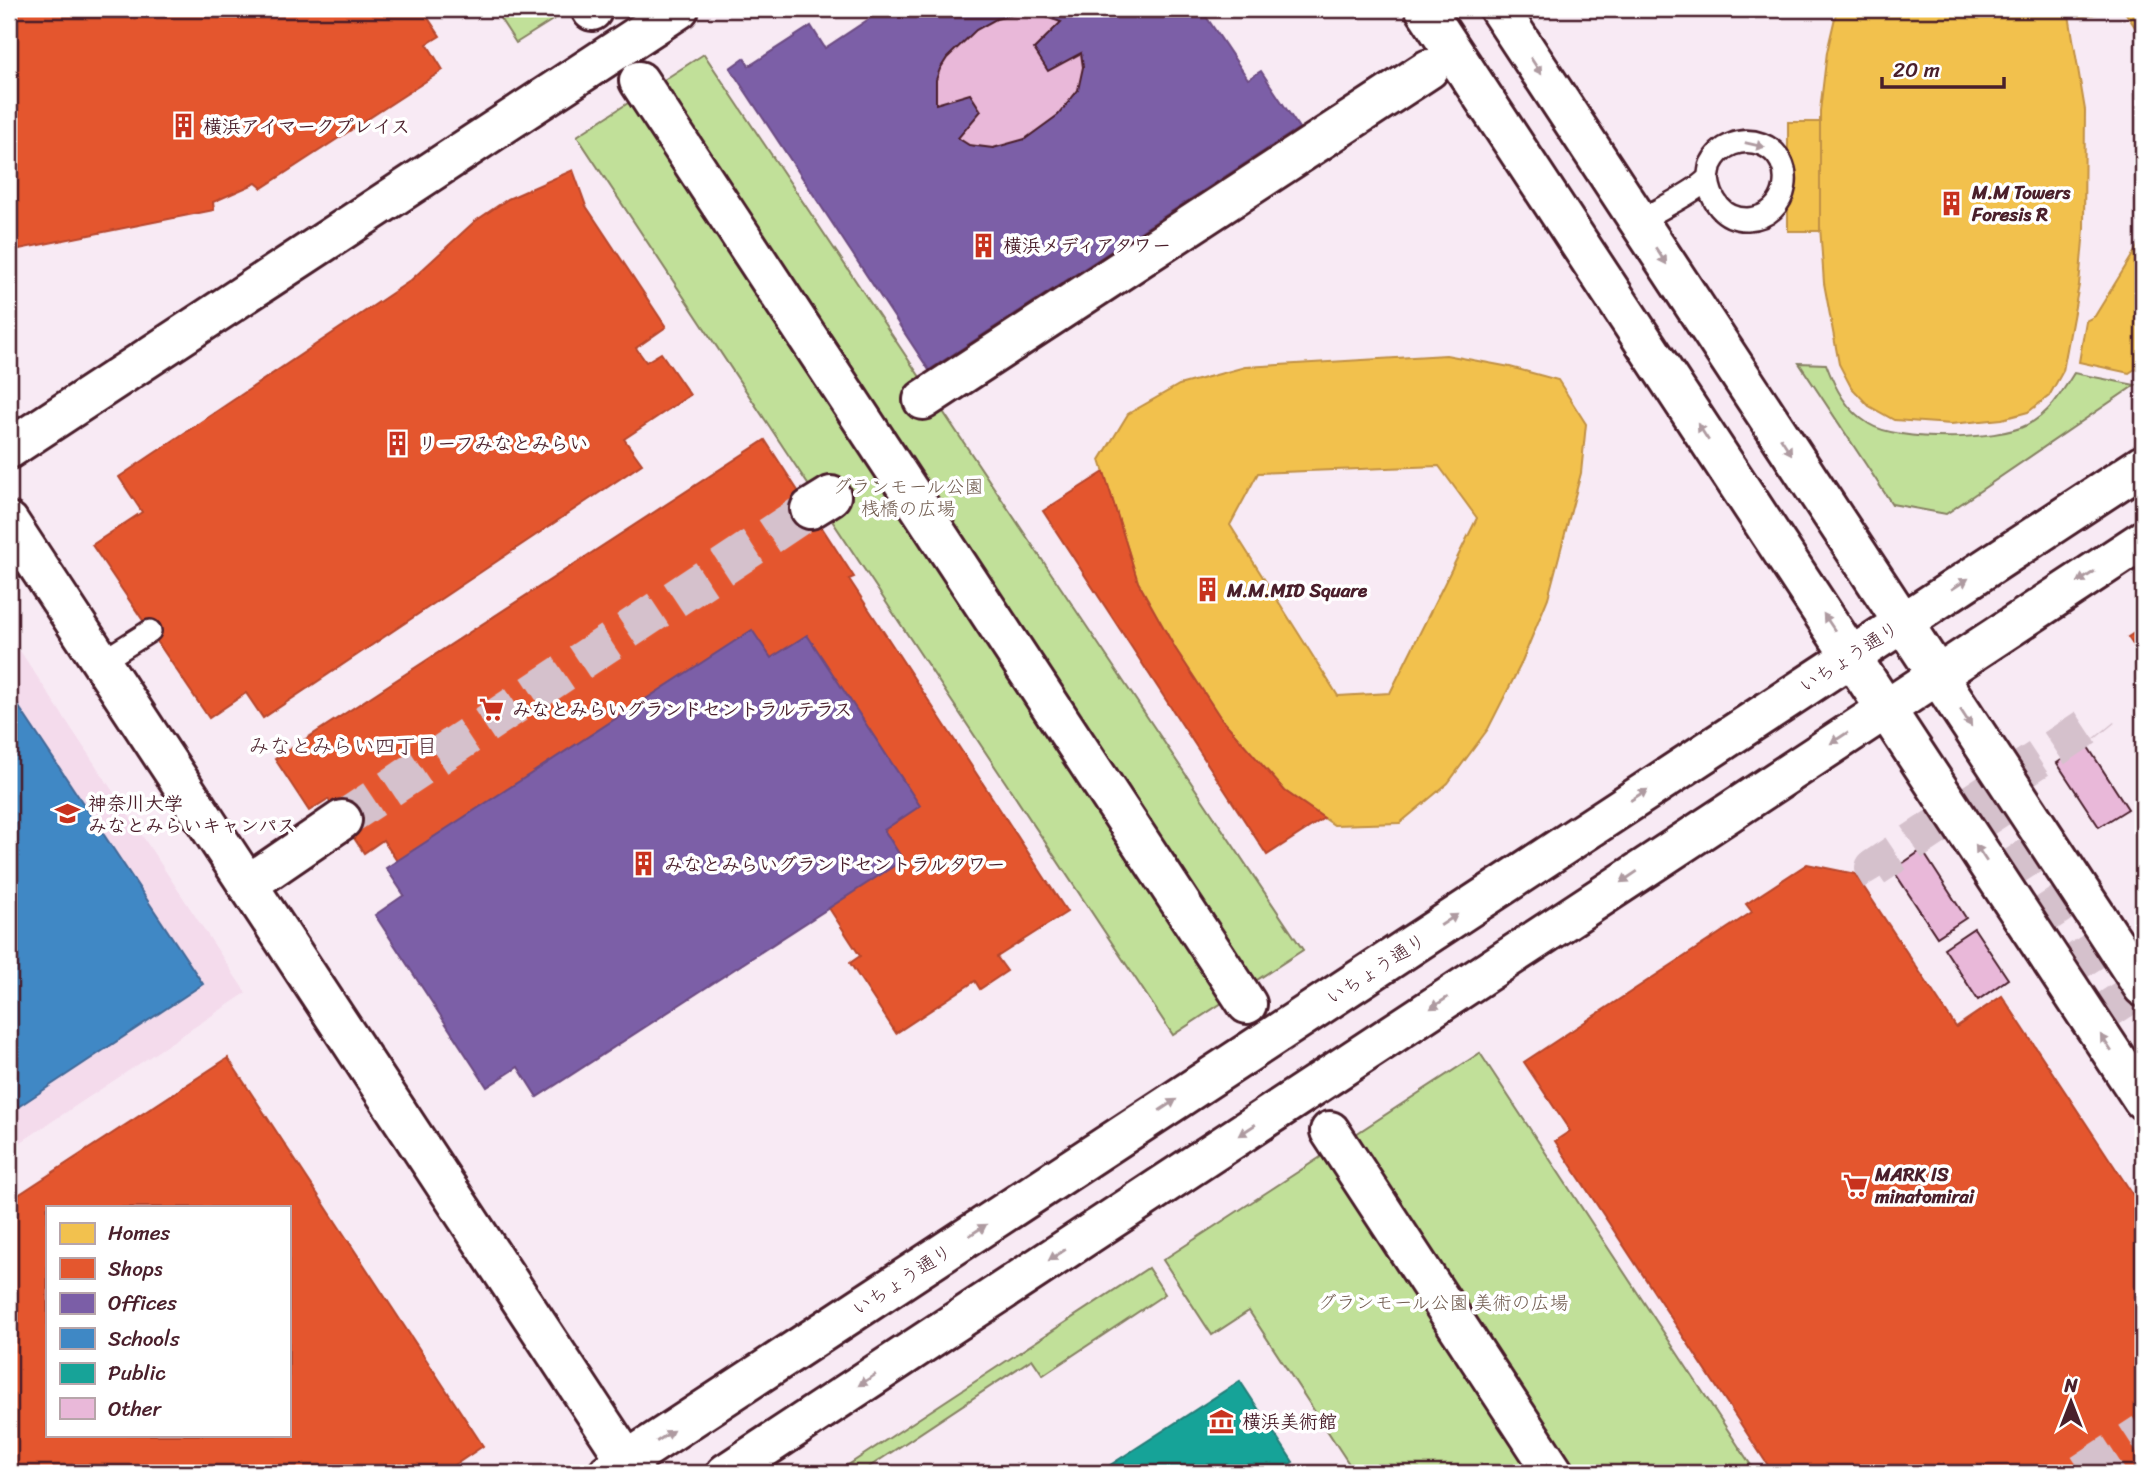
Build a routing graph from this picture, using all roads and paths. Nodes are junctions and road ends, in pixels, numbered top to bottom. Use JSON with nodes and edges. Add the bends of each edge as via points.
{"nodes":[{"id":1,"x":679,"y":9,"type":"edge"},
{"id":2,"x":1425,"y":9,"type":"edge"},
{"id":3,"x":1499,"y":9,"type":"edge"},
{"id":4,"x":1429,"y":69,"type":"dead end"},
{"id":5,"x":639,"y":81,"type":"dead end"},
{"id":6,"x":1708,"y":178,"type":"dead end"},
{"id":7,"x":1639,"y":221,"type":"junction"},
{"id":8,"x":923,"y":400,"type":"dead end"},
{"id":9,"x":9,"y":449,"type":"edge"},
{"id":10,"x":2143,"y":465,"type":"edge"},
{"id":11,"x":9,"y":522,"type":"edge"},
{"id":12,"x":2143,"y":540,"type":"edge"},
{"id":13,"x":1903,"y":622,"type":"junction"},
{"id":14,"x":150,"y":631,"type":"dead end"},
{"id":15,"x":1851,"y":656,"type":"junction"},
{"id":16,"x":101,"y":662,"type":"junction"},
{"id":17,"x":1937,"y":675,"type":"junction"},
{"id":18,"x":1885,"y":708,"type":"junction"},
{"id":19,"x":342,"y":821,"type":"tunnel mouth"},
{"id":20,"x":247,"y":885,"type":"junction"},
{"id":21,"x":2143,"y":988,"type":"edge"},
{"id":22,"x":1247,"y":1004,"type":"dead end"},
{"id":23,"x":2143,"y":1100,"type":"edge"},
{"id":24,"x":1330,"y":1130,"type":"dead end"},
{"id":25,"x":623,"y":1469,"type":"edge"},
{"id":26,"x":726,"y":1473,"type":"edge"},
{"id":27,"x":1554,"y":1473,"type":"edge"}],
"edges":[{"from":1,"to":9,"type":"street"},
{"from":15,"to":2,"type":"street","one_way":true},
{"from":3,"to":7,"type":"street","one_way":true},
{"from":4,"to":8,"type":"street"},
{"from":5,"to":22,"type":"street"},
{"from":6,"to":7,"type":"lane"},
{"from":7,"to":13,"type":"street","one_way":true},
{"from":13,"to":10,"type":"street","name":"いちょう通り","one_way":true},
{"from":11,"to":16,"type":"street"},
{"from":12,"to":17,"type":"street","one_way":true},
{"from":13,"to":15,"type":"street","name":"いちょう通り"},
{"from":13,"to":17,"type":"street"},
{"from":14,"to":16,"type":"lane"},
{"from":15,"to":18,"type":"street"},
{"from":25,"to":15,"type":"street","name":"いちょう通り","one_way":true},
{"from":16,"to":20,"type":"street"},
{"from":17,"to":18,"type":"street"},
{"from":17,"to":21,"type":"street","one_way":true},
{"from":23,"to":18,"type":"street","one_way":true},
{"from":18,"to":26,"type":"street","one_way":true},
{"from":19,"to":20,"type":"street"},
{"from":20,"to":25,"type":"street"},
{"from":24,"to":27,"type":"street"}]}
